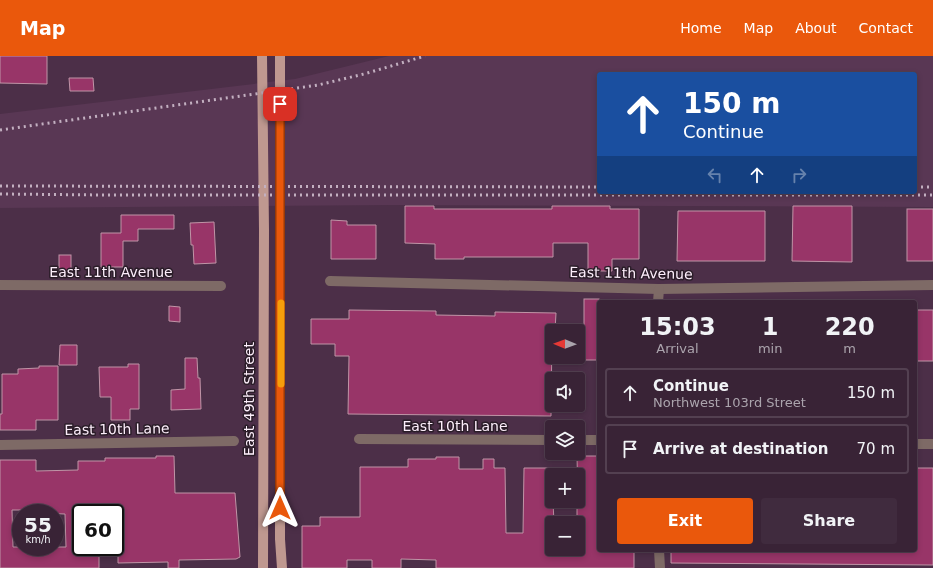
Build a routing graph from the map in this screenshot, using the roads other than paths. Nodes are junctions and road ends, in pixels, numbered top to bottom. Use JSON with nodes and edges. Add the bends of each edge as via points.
{"nodes":[{"id":1,"x":262,"y":56,"type":"edge"},
{"id":2,"x":280,"y":56,"type":"edge"},
{"id":3,"x":330,"y":281,"type":"dead end"},
{"id":4,"x":0,"y":285,"type":"edge"},
{"id":5,"x":933,"y":285,"type":"edge"},
{"id":6,"x":221,"y":286,"type":"dead end"},
{"id":7,"x":658,"y":289,"type":"junction"},
{"id":8,"x":658,"y":300,"type":"edge"},
{"id":9,"x":359,"y":439,"type":"dead end"},
{"id":10,"x":545,"y":440,"type":"edge"},
{"id":11,"x":585,"y":440,"type":"edge"},
{"id":12,"x":597,"y":440,"type":"edge"},
{"id":13,"x":234,"y":441,"type":"dead end"},
{"id":14,"x":0,"y":444,"type":"edge"},
{"id":15,"x":917,"y":444,"type":"edge"},
{"id":16,"x":933,"y":444,"type":"edge"},
{"id":17,"x":659,"y":552,"type":"edge"},
{"id":18,"x":263,"y":568,"type":"edge"},
{"id":19,"x":282,"y":568,"type":"edge"},
{"id":20,"x":660,"y":568,"type":"edge"}],
"edges":[{"from":1,"to":18,"type":"main road","name":"East 49th Street"},
{"from":2,"to":19,"type":"main road"},
{"from":3,"to":7,"type":"street","name":"East 11th Avenue"},
{"from":4,"to":6,"type":"street","name":"East 11th Avenue"},
{"from":5,"to":7,"type":"street","name":"East 11th Avenue"},
{"from":7,"to":8,"type":"street"},
{"from":9,"to":10,"type":"street","name":"East 10th Lane"},
{"from":11,"to":12,"type":"street"},
{"from":13,"to":14,"type":"street","name":"East 10th Lane"},
{"from":15,"to":16,"type":"street"},
{"from":17,"to":20,"type":"street"}]}
